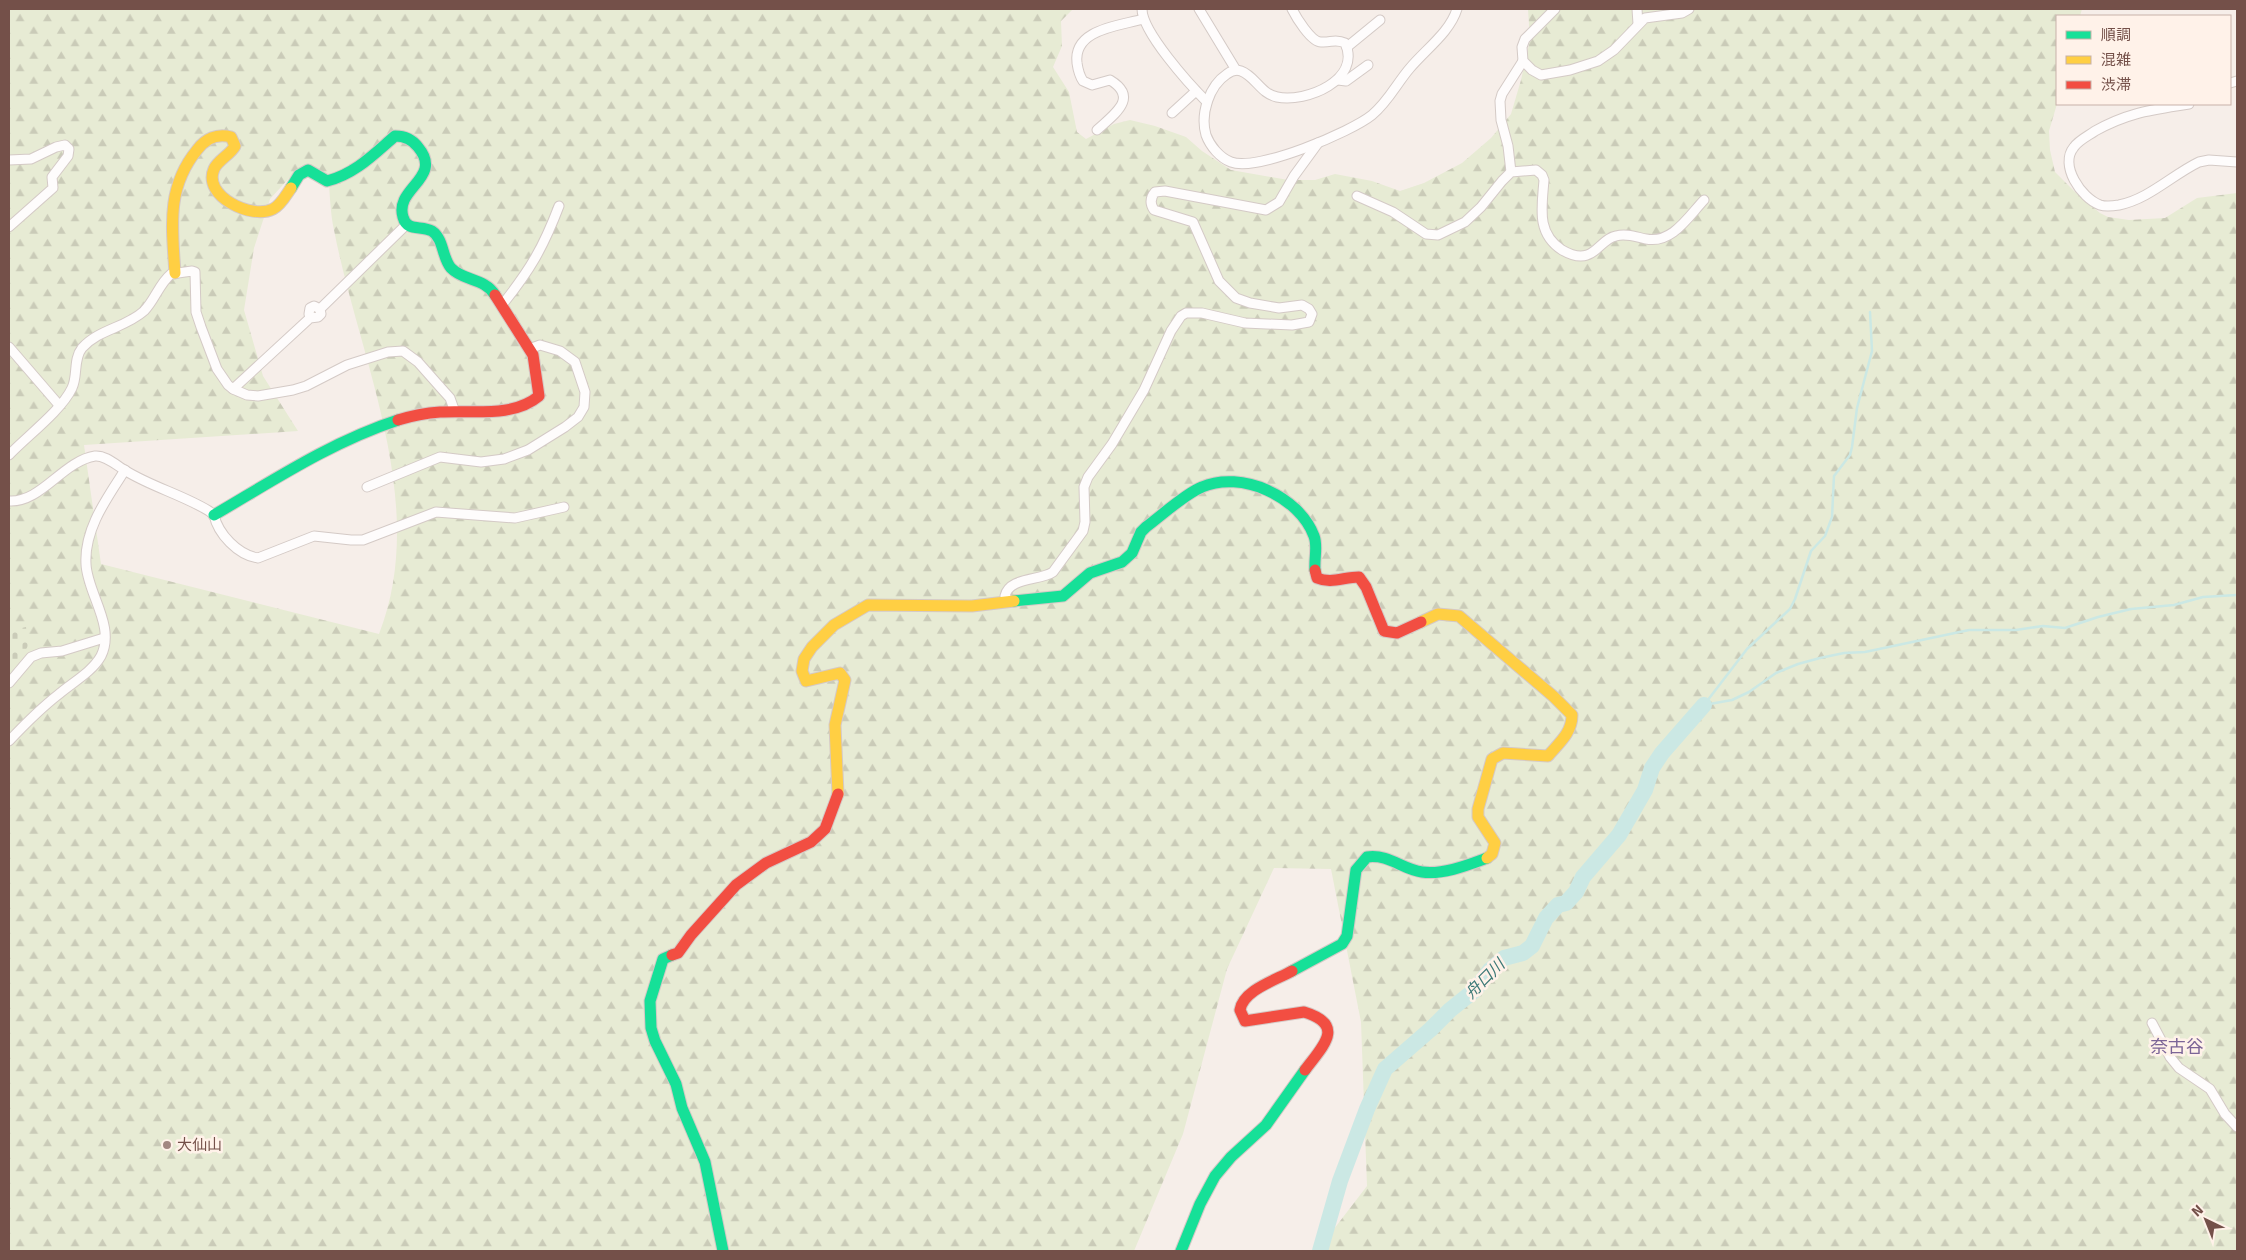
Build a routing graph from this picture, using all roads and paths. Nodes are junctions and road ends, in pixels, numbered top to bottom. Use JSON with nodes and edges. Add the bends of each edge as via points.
{"nodes":[{"id":1,"x":1142,"y":9,"type":"edge"},
{"id":2,"x":1199,"y":9,"type":"edge"},
{"id":3,"x":1457,"y":9,"type":"edge"},
{"id":4,"x":1555,"y":9,"type":"edge"},
{"id":5,"x":1637,"y":9,"type":"edge"},
{"id":6,"x":1689,"y":9,"type":"edge"},
{"id":7,"x":1295,"y":10,"type":"edge"},
{"id":8,"x":1143,"y":19,"type":"junction"},
{"id":9,"x":1380,"y":20,"type":"dead end"},
{"id":10,"x":1638,"y":24,"type":"junction"},
{"id":11,"x":1347,"y":47,"type":"junction"},
{"id":12,"x":1523,"y":61,"type":"junction"},
{"id":13,"x":1368,"y":65,"type":"dead end"},
{"id":14,"x":1236,"y":70,"type":"junction"},
{"id":15,"x":1338,"y":80,"type":"junction"},
{"id":16,"x":1196,"y":91,"type":"junction"},
{"id":17,"x":1207,"y":102,"type":"junction"},
{"id":18,"x":2180,"y":105,"type":"edge"},
{"id":19,"x":1172,"y":113,"type":"dead end"},
{"id":20,"x":1097,"y":130,"type":"dead end"},
{"id":21,"x":1318,"y":143,"type":"junction"},
{"id":22,"x":9,"y":160,"type":"edge"},
{"id":23,"x":2237,"y":162,"type":"edge"},
{"id":24,"x":1511,"y":172,"type":"junction"},
{"id":25,"x":1357,"y":196,"type":"dead end"},
{"id":26,"x":1704,"y":200,"type":"dead end"},
{"id":27,"x":559,"y":206,"type":"dead end"},
{"id":28,"x":407,"y":224,"type":"junction"},
{"id":29,"x":9,"y":227,"type":"edge"},
{"id":30,"x":175,"y":273,"type":"junction"},
{"id":31,"x":502,"y":305,"type":"junction"},
{"id":32,"x":9,"y":347,"type":"edge"},
{"id":33,"x":529,"y":349,"type":"junction"},
{"id":34,"x":233,"y":389,"type":"junction"},
{"id":35,"x":59,"y":405,"type":"junction"},
{"id":36,"x":455,"y":412,"type":"junction"},
{"id":37,"x":9,"y":455,"type":"edge"},
{"id":38,"x":125,"y":470,"type":"junction"},
{"id":39,"x":367,"y":487,"type":"dead end"},
{"id":40,"x":9,"y":501,"type":"edge"},
{"id":41,"x":564,"y":507,"type":"dead end"},
{"id":42,"x":214,"y":515,"type":"junction"},
{"id":43,"x":1009,"y":601,"type":"junction"},
{"id":44,"x":104,"y":638,"type":"junction"},
{"id":45,"x":9,"y":682,"type":"edge"},
{"id":46,"x":9,"y":741,"type":"edge"},
{"id":47,"x":2152,"y":1023,"type":"dead end"},
{"id":48,"x":2237,"y":1127,"type":"edge"},
{"id":49,"x":723,"y":1251,"type":"edge"},
{"id":50,"x":1181,"y":1251,"type":"edge"}],
"edges":[{"from":1,"to":8,"type":"street"},
{"from":2,"to":14,"type":"street"},
{"from":3,"to":21,"type":"street","via":[[1440,36],[1378,109],[1361,122]]},
{"from":4,"to":12,"type":"street","via":[[1526,39]]},
{"from":5,"to":10,"type":"street"},
{"from":6,"to":10,"type":"street","via":[[1646,18]]},
{"from":7,"to":11,"type":"street","via":[[1317,41],[1335,39]]},
{"from":8,"to":16,"type":"street","via":[[1150,33]]},
{"from":8,"to":20,"type":"street","via":[[1088,36],[1079,47],[1076,56],[1083,81],[1092,85],[1110,80],[1124,98],[1123,104]]},
{"from":9,"to":11,"type":"street"},
{"from":10,"to":12,"type":"street","via":[[1605,57],[1588,65],[1541,75]]},
{"from":11,"to":15,"type":"street","via":[[1348,63]]},
{"from":12,"to":24,"type":"street","via":[[1500,101]]},
{"from":13,"to":15,"type":"street","via":[[1346,81]]},
{"from":14,"to":15,"type":"street","via":[[1248,75],[1270,95],[1288,98]]},
{"from":14,"to":17,"type":"street","via":[[1214,85]]},
{"from":16,"to":17,"type":"street"},
{"from":16,"to":19,"type":"street"},
{"from":17,"to":21,"type":"street","via":[[1204,127],[1207,136],[1215,149],[1231,162],[1263,161]]},
{"from":18,"to":23,"type":"street","via":[[2134,113],[2108,124],[2075,145],[2068,159],[2069,167],[2090,199],[2108,207],[2133,201],[2199,162]]},
{"from":21,"to":43,"type":"street","via":[[1279,202],[1266,210],[1165,191],[1155,192],[1152,196],[1154,210],[1193,222],[1219,281],[1236,298],[1279,308],[1302,305],[1310,309],[1312,318],[1302,324],[1292,324],[1246,323],[1202,313],[1180,316],[1144,390],[1088,478],[1084,487],[1085,522],[1078,539],[1054,572],[1008,588],[1005,596]]},
{"from":22,"to":29,"type":"street","via":[[31,160],[65,145],[69,149],[68,156],[52,177],[53,188]]},
{"from":24,"to":25,"type":"street","via":[[1465,222],[1438,235],[1426,234],[1393,212]]},
{"from":24,"to":26,"type":"street","via":[[1536,170],[1542,176],[1545,234],[1561,250],[1580,256],[1593,252],[1616,236],[1653,240],[1668,237]]},
{"from":27,"to":31,"type":"street","via":[[528,272]]},
{"from":28,"to":30,"type":"street","via":[[402,203],[425,167],[412,139],[402,134],[395,136],[358,167],[333,180],[304,170],[283,201],[262,212],[239,209],[221,195],[212,173],[214,166],[231,154],[234,146],[231,137],[216,135],[190,157],[174,189],[171,210]]},
{"from":28,"to":31,"type":"street","via":[[434,233],[453,270],[485,283]]},
{"from":28,"to":34,"type":"street","via":[[320,309],[318,317],[310,318]]},
{"from":30,"to":34,"type":"street","via":[[195,272],[196,312],[217,369]]},
{"from":30,"to":35,"type":"street","via":[[166,278],[144,311],[128,322],[95,336],[84,346],[77,357],[72,389]]},
{"from":31,"to":33,"type":"street"},
{"from":32,"to":35,"type":"street"},
{"from":33,"to":36,"type":"street","via":[[538,380],[539,396],[535,402],[507,409]]},
{"from":33,"to":39,"type":"street","via":[[540,345],[560,351],[575,362],[585,392],[584,407],[578,418],[528,450],[504,458],[481,462],[440,456]]},
{"from":34,"to":36,"type":"street","via":[[258,396],[293,390],[347,365],[397,351],[408,353],[418,362],[450,398]]},
{"from":35,"to":37,"type":"street"},
{"from":36,"to":42,"type":"street","via":[[399,419],[338,442]]},
{"from":38,"to":40,"type":"street","via":[[100,456],[93,456],[54,477],[27,499]]},
{"from":38,"to":42,"type":"street"},
{"from":38,"to":44,"type":"street","via":[[95,522],[87,544],[88,579],[103,624]]},
{"from":41,"to":42,"type":"street","via":[[515,518],[436,512],[363,540],[314,536],[258,558],[250,557],[221,533]]},
{"from":43,"to":49,"type":"street","via":[[972,606],[868,605],[848,615],[813,644],[804,664],[803,678],[809,682],[840,673],[845,680],[835,725],[837,805],[825,829],[811,842],[766,863],[736,885],[678,953],[661,963],[650,1001],[651,1028],[705,1162]]},
{"from":43,"to":50,"type":"street","via":[[1062,596],[1090,573],[1122,562],[1132,553],[1146,527],[1200,487],[1217,482],[1242,484],[1273,493],[1292,505],[1306,520],[1315,537],[1317,578],[1326,582],[1359,577],[1388,634],[1401,633],[1435,615],[1459,616],[1572,715],[1569,732],[1548,756],[1503,753],[1492,759],[1478,809],[1478,817],[1495,843],[1488,858],[1423,872],[1384,856],[1367,858],[1356,870],[1347,936],[1342,944],[1243,999],[1239,1010],[1246,1020],[1306,1012],[1324,1023],[1328,1038],[1266,1125],[1215,1176]]},
{"from":44,"to":45,"type":"street","via":[[62,651],[41,652],[31,657]]},
{"from":44,"to":46,"type":"street","via":[[102,653],[88,671],[36,713]]},
{"from":47,"to":48,"type":"street","via":[[2170,1057],[2179,1068],[2210,1089]]}]}
